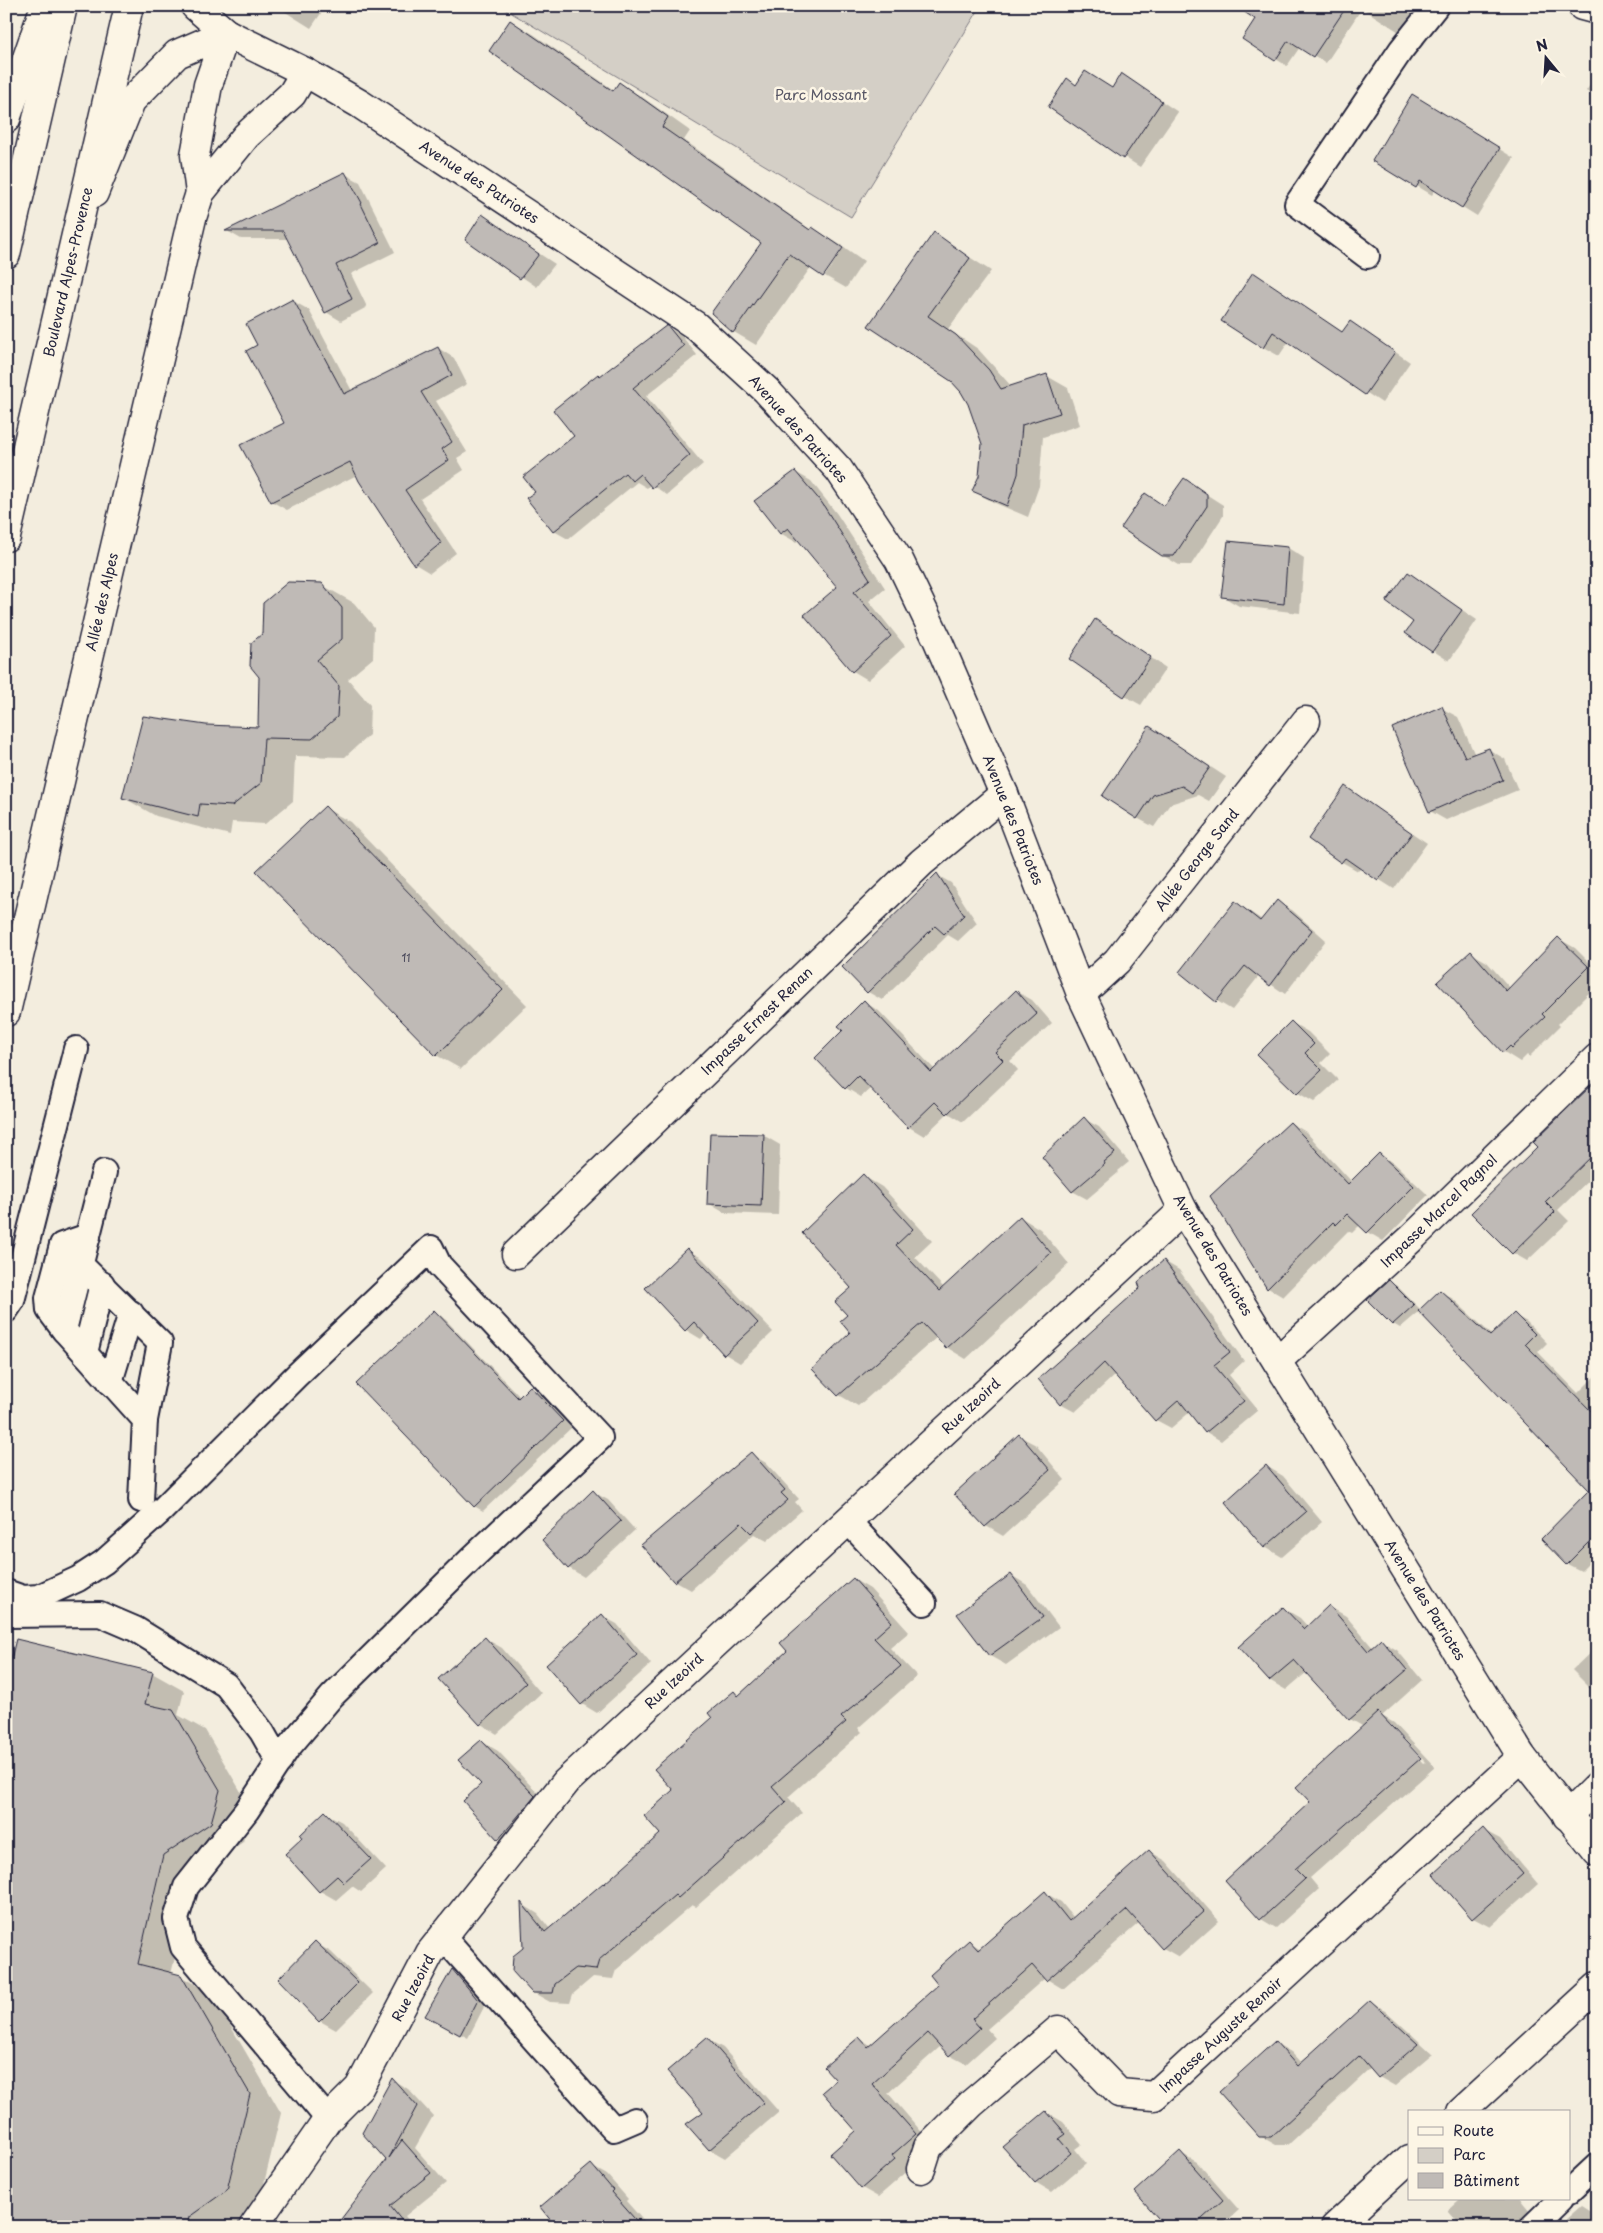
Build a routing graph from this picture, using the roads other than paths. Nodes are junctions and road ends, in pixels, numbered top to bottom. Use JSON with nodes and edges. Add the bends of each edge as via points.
{"nodes":[{"id":1,"x":47,"y":6,"type":"edge"},
{"id":2,"x":63,"y":6,"type":"edge"},
{"id":3,"x":129,"y":6,"type":"edge"},
{"id":4,"x":195,"y":6,"type":"edge"},
{"id":5,"x":1436,"y":6,"type":"edge"},
{"id":6,"x":1582,"y":6,"type":"edge"},
{"id":7,"x":1597,"y":10,"type":"edge"},
{"id":8,"x":226,"y":33,"type":"junction"},
{"id":9,"x":305,"y":72,"type":"junction"},
{"id":10,"x":6,"y":120,"type":"edge"},
{"id":11,"x":200,"y":193,"type":"junction"},
{"id":12,"x":77,"y":234,"type":"junction"},
{"id":13,"x":6,"y":254,"type":"edge"},
{"id":14,"x":1366,"y":256,"type":"dead end"},
{"id":15,"x":6,"y":537,"type":"edge"},
{"id":16,"x":1306,"y":721,"type":"dead end"},
{"id":17,"x":1004,"y":794,"type":"junction"},
{"id":18,"x":1081,"y":994,"type":"junction"},
{"id":19,"x":6,"y":1012,"type":"edge"},
{"id":20,"x":76,"y":1049,"type":"dead end"},
{"id":21,"x":1597,"y":1058,"type":"edge"},
{"id":22,"x":104,"y":1172,"type":"dead end"},
{"id":23,"x":1184,"y":1210,"type":"junction"},
{"id":24,"x":88,"y":1236,"type":"junction"},
{"id":25,"x":516,"y":1254,"type":"dead end"},
{"id":26,"x":81,"y":1265,"type":"junction"},
{"id":27,"x":102,"y":1284,"type":"junction"},
{"id":28,"x":6,"y":1310,"type":"edge"},
{"id":29,"x":131,"y":1313,"type":"junction"},
{"id":30,"x":64,"y":1330,"type":"junction"},
{"id":31,"x":85,"y":1353,"type":"junction"},
{"id":32,"x":1277,"y":1361,"type":"junction"},
{"id":33,"x":110,"y":1382,"type":"junction"},
{"id":34,"x":144,"y":1420,"type":"junction"},
{"id":35,"x":141,"y":1500,"type":"dead end"},
{"id":36,"x":847,"y":1520,"type":"junction"},
{"id":37,"x":6,"y":1592,"type":"edge"},
{"id":38,"x":924,"y":1603,"type":"dead end"},
{"id":39,"x":6,"y":1615,"type":"edge"},
{"id":40,"x":1522,"y":1756,"type":"junction"},
{"id":41,"x":280,"y":1762,"type":"junction"},
{"id":42,"x":1597,"y":1786,"type":"edge"},
{"id":43,"x":1567,"y":1816,"type":"junction"},
{"id":44,"x":1597,"y":1852,"type":"edge"},
{"id":45,"x":442,"y":1936,"type":"junction"},
{"id":46,"x":1597,"y":1988,"type":"edge"},
{"id":47,"x":1463,"y":2110,"type":"edge"},
{"id":48,"x":328,"y":2119,"type":"junction"},
{"id":49,"x":635,"y":2120,"type":"dead end"},
{"id":50,"x":1408,"y":2160,"type":"edge"},
{"id":51,"x":1597,"y":2166,"type":"edge"},
{"id":52,"x":921,"y":2168,"type":"dead end"},
{"id":53,"x":1570,"y":2191,"type":"edge"},
{"id":54,"x":1560,"y":2200,"type":"edge"},
{"id":55,"x":253,"y":2227,"type":"edge"},
{"id":56,"x":1335,"y":2227,"type":"edge"},
{"id":57,"x":1532,"y":2227,"type":"edge"}],
"edges":[{"from":1,"to":10,"type":"street"},
{"from":2,"to":13,"type":"street"},
{"from":3,"to":12,"type":"street","name":"Boulevard Alpes-Provence"},
{"from":4,"to":8,"type":"street","name":"Avenue des Patriotes"},
{"from":5,"to":14,"type":"lane","via":[[1401,50],[1297,204]]},
{"from":6,"to":7,"type":"street"},
{"from":8,"to":9,"type":"street","name":"Avenue des Patriotes"},
{"from":8,"to":11,"type":"street","name":"Allée des Alpes","via":[[208,85],[195,154]]},
{"from":8,"to":12,"type":"street","via":[[177,54],[131,101]]},
{"from":9,"to":11,"type":"street","name":"Allée des Alpes","via":[[292,94],[246,136]]},
{"from":9,"to":17,"type":"street","name":"Avenue des Patriotes","via":[[360,104],[696,326],[766,390],[839,470],[898,560],[938,641]]},
{"from":11,"to":19,"type":"street","name":"Allée des Alpes"},
{"from":12,"to":15,"type":"street","name":"Boulevard Alpes-Provence"},
{"from":16,"to":18,"type":"street","name":"Allée George Sand","via":[[1117,961]]},
{"from":17,"to":18,"type":"street","name":"Avenue des Patriotes"},
{"from":17,"to":25,"type":"street","name":"Impasse Ernest Renan","via":[[922,862]]},
{"from":18,"to":23,"type":"street","name":"Avenue des Patriotes"},
{"from":20,"to":28,"type":"lane","via":[[12,1301]]},
{"from":21,"to":32,"type":"street","name":"Impasse Marcel Pagnol","via":[[1412,1238]]},
{"from":22,"to":24,"type":"lane"},
{"from":23,"to":32,"type":"street","name":"Avenue des Patriotes"},
{"from":23,"to":36,"type":"street","name":"Rue Izeoird"},
{"from":24,"to":26,"type":"lane"},
{"from":24,"to":30,"type":"lane","via":[[62,1246],[48,1298],[49,1310]]},
{"from":26,"to":27,"type":"lane"},
{"from":26,"to":30,"type":"lane"},
{"from":27,"to":29,"type":"lane"},
{"from":27,"to":31,"type":"lane"},
{"from":29,"to":33,"type":"lane"},
{"from":29,"to":34,"type":"lane","via":[[160,1343]]},
{"from":30,"to":31,"type":"lane"},
{"from":31,"to":33,"type":"lane"},
{"from":32,"to":40,"type":"street","name":"Avenue des Patriotes"},
{"from":33,"to":34,"type":"lane"},
{"from":34,"to":35,"type":"lane"},
{"from":36,"to":38,"type":"lane"},
{"from":36,"to":45,"type":"street","name":"Rue Izeoird","via":[[566,1782]]},
{"from":37,"to":41,"type":"lane","via":[[23,1598],[38,1597],[78,1579],[104,1562],[162,1510],[297,1375],[431,1248],[440,1265],[600,1438],[332,1696]]},
{"from":39,"to":41,"type":"lane","via":[[100,1614],[135,1629],[226,1685]]},
{"from":40,"to":43,"type":"street","name":"Avenue des Patriotes"},
{"from":40,"to":52,"type":"street","name":"Impasse Auguste Renoir","via":[[1154,2096],[1119,2092],[1058,2030],[972,2104],[928,2147]]},
{"from":41,"to":48,"type":"lane","via":[[186,1887],[176,1918],[183,1947]]},
{"from":42,"to":43,"type":"street"},
{"from":43,"to":44,"type":"street","name":"Avenue des Patriotes"},
{"from":45,"to":48,"type":"street","name":"Rue Izeoird","via":[[360,2088]]},
{"from":45,"to":49,"type":"lane","via":[[614,2129]]},
{"from":46,"to":47,"type":"street"},
{"from":48,"to":55,"type":"street","name":"Rue Izeoird"},
{"from":50,"to":56,"type":"street"},
{"from":51,"to":53,"type":"lane"},
{"from":54,"to":57,"type":"lane"}]}
